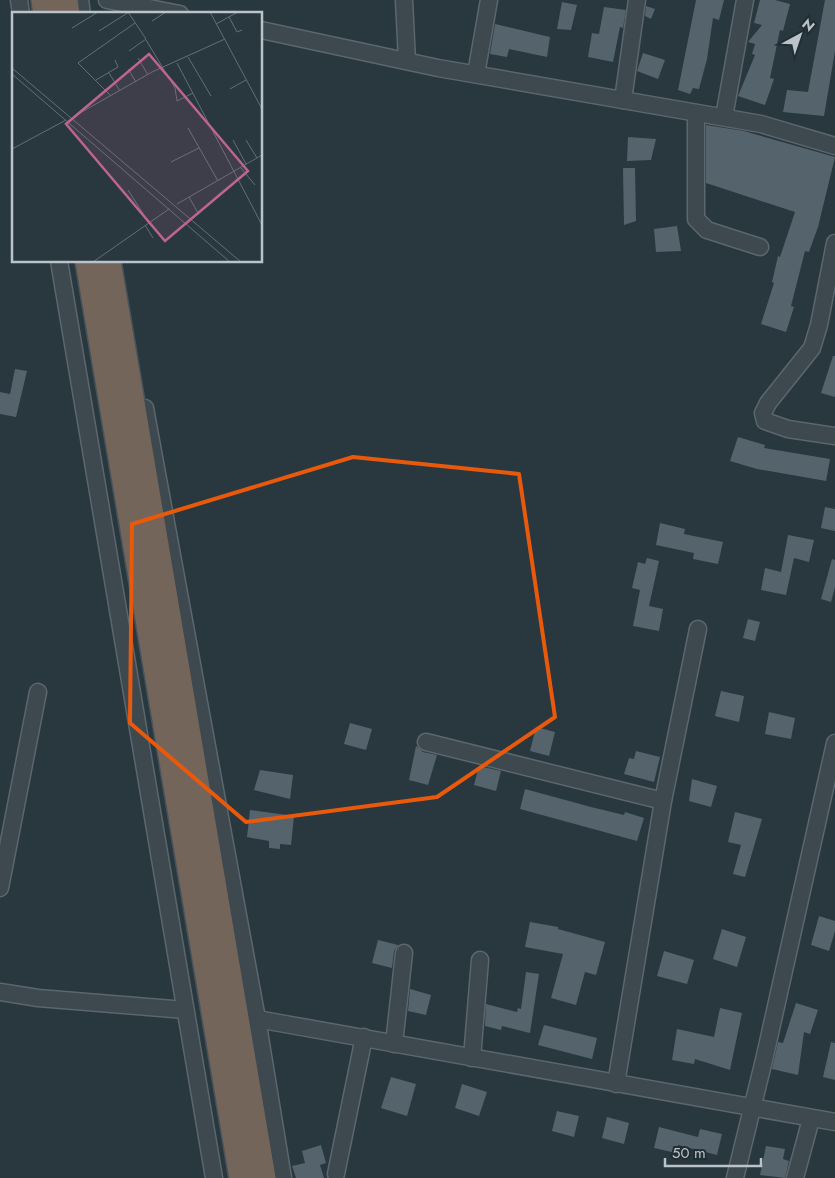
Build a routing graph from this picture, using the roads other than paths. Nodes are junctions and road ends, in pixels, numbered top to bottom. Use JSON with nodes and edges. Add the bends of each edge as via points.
{"nodes":[{"id":1,"x":107,"y":0,"type":"edge"},
{"id":2,"x":404,"y":0,"type":"edge"},
{"id":3,"x":489,"y":0,"type":"edge"},
{"id":4,"x":637,"y":0,"type":"edge"},
{"id":5,"x":745,"y":0,"type":"edge"},
{"id":6,"x":170,"y":12,"type":"edge"},
{"id":7,"x":262,"y":30,"type":"edge"},
{"id":8,"x":407,"y":61,"type":"junction"},
{"id":9,"x":476,"y":74,"type":"junction"},
{"id":10,"x":623,"y":100,"type":"junction"},
{"id":11,"x":696,"y":112,"type":"junction"},
{"id":12,"x":724,"y":117,"type":"junction"},
{"id":13,"x":835,"y":146,"type":"edge"},
{"id":14,"x":835,"y":243,"type":"edge"},
{"id":15,"x":760,"y":247,"type":"dead end"},
{"id":16,"x":59,"y":262,"type":"edge"},
{"id":17,"x":88,"y":262,"type":"edge"},
{"id":18,"x":108,"y":262,"type":"edge"},
{"id":19,"x":120,"y":262,"type":"edge"},
{"id":20,"x":835,"y":436,"type":"edge"},
{"id":21,"x":698,"y":629,"type":"dead end"},
{"id":22,"x":38,"y":692,"type":"dead end"},
{"id":23,"x":426,"y":742,"type":"dead end"},
{"id":24,"x":835,"y":744,"type":"edge"},
{"id":25,"x":663,"y":801,"type":"junction"},
{"id":26,"x":0,"y":888,"type":"edge"},
{"id":27,"x":404,"y":953,"type":"dead end"},
{"id":28,"x":480,"y":960,"type":"dead end"},
{"id":29,"x":1,"y":991,"type":"edge"},
{"id":30,"x":185,"y":1010,"type":"junction"},
{"id":31,"x":257,"y":1020,"type":"junction"},
{"id":32,"x":364,"y":1037,"type":"junction"},
{"id":33,"x":394,"y":1044,"type":"junction"},
{"id":34,"x":472,"y":1058,"type":"junction"},
{"id":35,"x":616,"y":1084,"type":"junction"},
{"id":36,"x":753,"y":1109,"type":"junction"},
{"id":37,"x":810,"y":1119,"type":"junction"},
{"id":38,"x":835,"y":1122,"type":"edge"},
{"id":39,"x":336,"y":1174,"type":"dead end"},
{"id":40,"x":214,"y":1178,"type":"edge"},
{"id":41,"x":242,"y":1178,"type":"edge"},
{"id":42,"x":263,"y":1178,"type":"edge"},
{"id":43,"x":283,"y":1178,"type":"edge"},
{"id":44,"x":735,"y":1178,"type":"edge"},
{"id":45,"x":795,"y":1178,"type":"edge"}],
"edges":[{"from":1,"to":6,"type":"street"},
{"from":2,"to":8,"type":"street"},
{"from":3,"to":9,"type":"street"},
{"from":4,"to":10,"type":"street"},
{"from":5,"to":12,"type":"street"},
{"from":7,"to":8,"type":"street"},
{"from":8,"to":9,"type":"street"},
{"from":9,"to":10,"type":"street"},
{"from":10,"to":11,"type":"street"},
{"from":11,"to":12,"type":"street"},
{"from":11,"to":15,"type":"street","via":[[696,219],[707,230]]},
{"from":12,"to":13,"type":"street","via":[[761,124]]},
{"from":14,"to":20,"type":"street","via":[[812,348],[763,413],[765,421],[788,429]]},
{"from":16,"to":30,"type":"street"},
{"from":17,"to":41,"type":"highway"},
{"from":18,"to":42,"type":"highway"},
{"from":19,"to":31,"type":"street"},
{"from":21,"to":25,"type":"street"},
{"from":22,"to":26,"type":"street"},
{"from":23,"to":25,"type":"street"},
{"from":24,"to":36,"type":"street"},
{"from":25,"to":35,"type":"street"},
{"from":27,"to":33,"type":"street"},
{"from":28,"to":34,"type":"street"},
{"from":29,"to":30,"type":"street","via":[[38,998]]},
{"from":30,"to":40,"type":"street"},
{"from":31,"to":32,"type":"street"},
{"from":31,"to":43,"type":"street"},
{"from":32,"to":33,"type":"street"},
{"from":32,"to":39,"type":"street"},
{"from":33,"to":34,"type":"street"},
{"from":34,"to":35,"type":"street"},
{"from":35,"to":36,"type":"street"},
{"from":36,"to":37,"type":"street"},
{"from":36,"to":44,"type":"street"},
{"from":37,"to":38,"type":"street"},
{"from":37,"to":45,"type":"street"}]}
